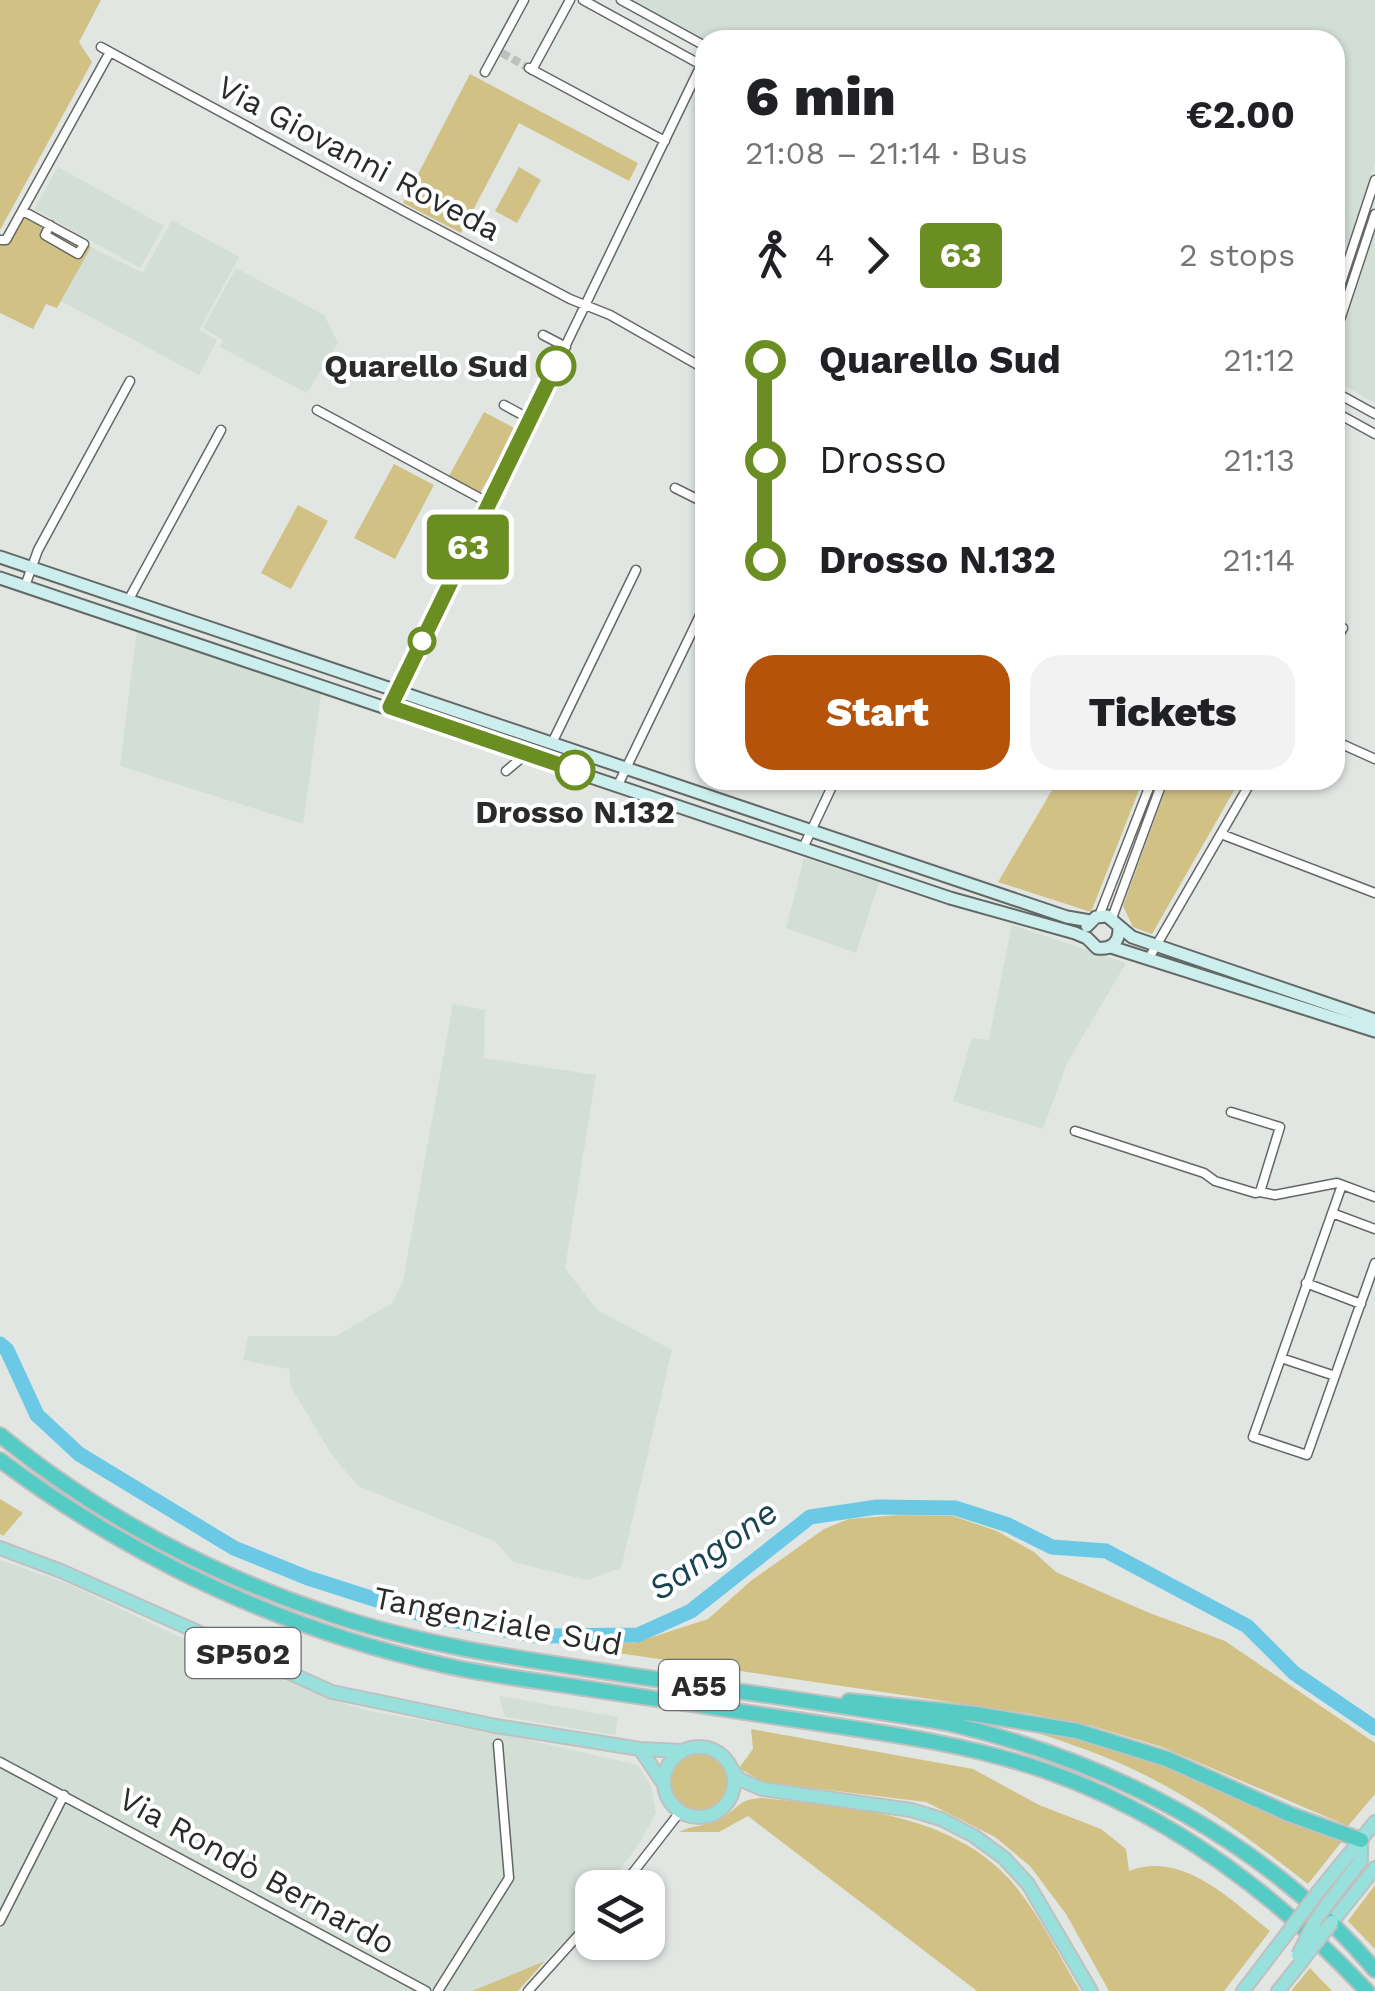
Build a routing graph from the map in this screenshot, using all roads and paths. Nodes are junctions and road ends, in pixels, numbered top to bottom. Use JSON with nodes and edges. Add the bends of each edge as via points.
{"nodes":[{"id":1,"x":524,"y":0,"type":"edge"},
{"id":2,"x":570,"y":0,"type":"edge"},
{"id":3,"x":583,"y":0,"type":"edge"},
{"id":4,"x":622,"y":0,"type":"edge"},
{"id":5,"x":695,"y":41,"type":"edge"},
{"id":6,"x":695,"y":49,"type":"edge"},
{"id":7,"x":687,"y":58,"type":"junction"},
{"id":8,"x":695,"y":60,"type":"edge"},
{"id":9,"x":486,"y":72,"type":"dead end"},
{"id":10,"x":695,"y":81,"type":"edge"},
{"id":11,"x":665,"y":142,"type":"junction"},
{"id":12,"x":1375,"y":180,"type":"edge"},
{"id":13,"x":24,"y":211,"type":"junction"},
{"id":14,"x":1375,"y":214,"type":"edge"},
{"id":15,"x":50,"y":226,"type":"junction"},
{"id":16,"x":0,"y":240,"type":"edge"},
{"id":17,"x":1345,"y":271,"type":"edge"},
{"id":18,"x":586,"y":305,"type":"junction"},
{"id":19,"x":1345,"y":305,"type":"edge"},
{"id":20,"x":543,"y":335,"type":"dead end"},
{"id":21,"x":566,"y":347,"type":"junction"},
{"id":22,"x":695,"y":363,"type":"edge"},
{"id":23,"x":130,"y":382,"type":"dead end"},
{"id":24,"x":1345,"y":398,"type":"edge"},
{"id":25,"x":504,"y":405,"type":"dead end"},
{"id":26,"x":317,"y":410,"type":"dead end"},
{"id":27,"x":1375,"y":414,"type":"edge"},
{"id":28,"x":1345,"y":418,"type":"edge"},
{"id":29,"x":530,"y":419,"type":"junction"},
{"id":30,"x":220,"y":430,"type":"dead end"},
{"id":31,"x":1375,"y":434,"type":"edge"},
{"id":32,"x":675,"y":488,"type":"dead end"},
{"id":33,"x":695,"y":498,"type":"edge"},
{"id":34,"x":489,"y":502,"type":"junction"},
{"id":35,"x":0,"y":556,"type":"edge"},
{"id":36,"x":31,"y":566,"type":"junction"},
{"id":37,"x":636,"y":570,"type":"dead end"},
{"id":38,"x":0,"y":578,"type":"edge"},
{"id":39,"x":24,"y":586,"type":"junction"},
{"id":40,"x":129,"y":599,"type":"junction"},
{"id":41,"x":695,"y":625,"type":"edge"},
{"id":42,"x":268,"y":645,"type":"junction"},
{"id":43,"x":261,"y":664,"type":"junction"},
{"id":44,"x":341,"y":670,"type":"junction"},
{"id":45,"x":334,"y":688,"type":"junction"},
{"id":46,"x":399,"y":689,"type":"junction"},
{"id":47,"x":390,"y":707,"type":"junction"},
{"id":48,"x":553,"y":741,"type":"junction"},
{"id":49,"x":501,"y":745,"type":"junction"},
{"id":50,"x":1345,"y":746,"type":"edge"},
{"id":51,"x":527,"y":754,"type":"junction"},
{"id":52,"x":1375,"y":759,"type":"edge"},
{"id":53,"x":625,"y":766,"type":"junction"},
{"id":54,"x":618,"y":785,"type":"junction"},
{"id":55,"x":695,"y":790,"type":"edge"},
{"id":56,"x":696,"y":790,"type":"edge"},
{"id":57,"x":830,"y":790,"type":"edge"},
{"id":58,"x":1149,"y":790,"type":"edge"},
{"id":59,"x":1159,"y":790,"type":"edge"},
{"id":60,"x":1246,"y":790,"type":"edge"},
{"id":61,"x":811,"y":829,"type":"junction"},
{"id":62,"x":1220,"y":834,"type":"junction"},
{"id":63,"x":803,"y":848,"type":"junction"},
{"id":64,"x":888,"y":855,"type":"junction"},
{"id":65,"x":880,"y":874,"type":"junction"},
{"id":66,"x":1375,"y":894,"type":"edge"},
{"id":67,"x":1105,"y":921,"type":"junction"},
{"id":68,"x":1087,"y":938,"type":"junction"},
{"id":69,"x":1111,"y":946,"type":"junction"},
{"id":70,"x":1157,"y":946,"type":"junction"},
{"id":71,"x":1149,"y":958,"type":"junction"},
{"id":72,"x":1375,"y":1020,"type":"edge"},
{"id":73,"x":1375,"y":1031,"type":"edge"},
{"id":74,"x":1231,"y":1112,"type":"dead end"},
{"id":75,"x":1075,"y":1131,"type":"dead end"},
{"id":76,"x":1342,"y":1185,"type":"junction"},
{"id":77,"x":1260,"y":1192,"type":"junction"},
{"id":78,"x":1375,"y":1198,"type":"edge"},
{"id":79,"x":1332,"y":1213,"type":"junction"},
{"id":80,"x":1375,"y":1228,"type":"edge"},
{"id":81,"x":1375,"y":1263,"type":"edge"},
{"id":82,"x":1306,"y":1283,"type":"junction"},
{"id":83,"x":1361,"y":1304,"type":"junction"},
{"id":84,"x":1281,"y":1358,"type":"junction"},
{"id":85,"x":1335,"y":1376,"type":"junction"},
{"id":86,"x":0,"y":1435,"type":"edge"},
{"id":87,"x":0,"y":1460,"type":"edge"},
{"id":88,"x":0,"y":1548,"type":"edge"},
{"id":89,"x":788,"y":1699,"type":"junction"},
{"id":90,"x":498,"y":1744,"type":"dead end"},
{"id":91,"x":640,"y":1749,"type":"junction"},
{"id":92,"x":683,"y":1751,"type":"junction"},
{"id":93,"x":0,"y":1762,"type":"edge"},
{"id":94,"x":732,"y":1769,"type":"junction"},
{"id":95,"x":663,"y":1783,"type":"junction"},
{"id":96,"x":762,"y":1789,"type":"junction"},
{"id":97,"x":64,"y":1795,"type":"junction"},
{"id":98,"x":728,"y":1802,"type":"junction"},
{"id":99,"x":680,"y":1812,"type":"junction"},
{"id":100,"x":1375,"y":1822,"type":"edge"},
{"id":101,"x":1368,"y":1840,"type":"edge"},
{"id":102,"x":1375,"y":1868,"type":"edge"},
{"id":103,"x":635,"y":1870,"type":"edge"},
{"id":104,"x":1329,"y":1902,"type":"junction"},
{"id":105,"x":0,"y":1921,"type":"edge"},
{"id":106,"x":575,"y":1939,"type":"edge"},
{"id":107,"x":1348,"y":1970,"type":"junction"},
{"id":108,"x":1375,"y":1970,"type":"edge"},
{"id":109,"x":1090,"y":1990,"type":"edge"},
{"id":110,"x":426,"y":1991,"type":"edge"},
{"id":111,"x":438,"y":1991,"type":"edge"},
{"id":112,"x":528,"y":1991,"type":"edge"},
{"id":113,"x":1243,"y":1991,"type":"edge"},
{"id":114,"x":1278,"y":1991,"type":"edge"},
{"id":115,"x":1358,"y":1991,"type":"edge"},
{"id":116,"x":1367,"y":1991,"type":"edge"}],
"edges":[{"from":1,"to":9,"type":"street"},
{"from":2,"to":11,"type":"street","via":[[531,69]]},
{"from":3,"to":7,"type":"street"},
{"from":4,"to":5,"type":"street"},
{"from":6,"to":7,"type":"street"},
{"from":7,"to":8,"type":"street"},
{"from":10,"to":11,"type":"street"},
{"from":11,"to":18,"type":"street"},
{"from":12,"to":17,"type":"street"},
{"from":13,"to":15,"type":"street"},
{"from":13,"to":16,"type":"street","name":"Via Giovanni Roveda"},
{"from":13,"to":18,"type":"street","name":"Via Giovanni Roveda","via":[[106,49]]},
{"from":14,"to":19,"type":"street"},
{"from":15,"to":15,"type":"street","via":[[84,244],[78,254],[44,236]]},
{"from":18,"to":21,"type":"street"},
{"from":18,"to":22,"type":"street","name":"Via Giovanni Roveda"},
{"from":20,"to":21,"type":"street"},
{"from":21,"to":29,"type":"street"},
{"from":23,"to":36,"type":"street"},
{"from":24,"to":27,"type":"street"},
{"from":25,"to":29,"type":"street"},
{"from":26,"to":34,"type":"street"},
{"from":28,"to":31,"type":"street"},
{"from":29,"to":34,"type":"street"},
{"from":30,"to":40,"type":"street"},
{"from":32,"to":33,"type":"street"},
{"from":34,"to":46,"type":"street"},
{"from":35,"to":36,"type":"street"},
{"from":36,"to":39,"type":"street"},
{"from":36,"to":40,"type":"street"},
{"from":37,"to":48,"type":"street"},
{"from":38,"to":39,"type":"street"},
{"from":39,"to":43,"type":"street"},
{"from":40,"to":42,"type":"street"},
{"from":41,"to":53,"type":"street"},
{"from":42,"to":43,"type":"street"},
{"from":42,"to":44,"type":"street"},
{"from":43,"to":45,"type":"street"},
{"from":44,"to":45,"type":"street"},
{"from":44,"to":46,"type":"street"},
{"from":45,"to":47,"type":"street"},
{"from":46,"to":47,"type":"street"},
{"from":46,"to":48,"type":"street"},
{"from":47,"to":49,"type":"street"},
{"from":48,"to":53,"type":"street"},
{"from":49,"to":51,"type":"street"},
{"from":49,"to":51,"type":"street","via":[[506,771]]},
{"from":50,"to":52,"type":"street"},
{"from":51,"to":54,"type":"street"},
{"from":53,"to":54,"type":"street"},
{"from":53,"to":55,"type":"street"},
{"from":54,"to":63,"type":"street"},
{"from":56,"to":61,"type":"street"},
{"from":57,"to":61,"type":"street"},
{"from":58,"to":67,"type":"street"},
{"from":59,"to":67,"type":"street"},
{"from":60,"to":62,"type":"street"},
{"from":61,"to":63,"type":"street"},
{"from":61,"to":64,"type":"street"},
{"from":62,"to":66,"type":"street"},
{"from":62,"to":70,"type":"street"},
{"from":63,"to":65,"type":"street"},
{"from":64,"to":65,"type":"street"},
{"from":64,"to":67,"type":"street","via":[[1067,916]]},
{"from":65,"to":68,"type":"street"},
{"from":67,"to":68,"type":"street"},
{"from":67,"to":69,"type":"street","via":[[1118,939]]},
{"from":67,"to":70,"type":"street"},
{"from":68,"to":69,"type":"street","via":[[1097,948]]},
{"from":69,"to":71,"type":"street"},
{"from":70,"to":71,"type":"street"},
{"from":70,"to":72,"type":"street"},
{"from":71,"to":73,"type":"street"},
{"from":74,"to":77,"type":"street","via":[[1280,1126]]},
{"from":75,"to":77,"type":"street"},
{"from":76,"to":77,"type":"street"},
{"from":76,"to":78,"type":"street"},
{"from":76,"to":79,"type":"street"},
{"from":79,"to":80,"type":"street"},
{"from":79,"to":82,"type":"street"},
{"from":81,"to":83,"type":"street"},
{"from":82,"to":83,"type":"street"},
{"from":82,"to":84,"type":"street"},
{"from":83,"to":85,"type":"street"},
{"from":84,"to":85,"type":"street"},
{"from":84,"to":85,"type":"street","via":[[1254,1438],[1307,1455]]},
{"from":86,"to":89,"type":"highway","name":"Tangenziale Sud","number":"A55","via":[[137,1528],[335,1616],[459,1648]]},
{"from":87,"to":107,"type":"highway","name":"Tangenziale Sud","number":"A55","via":[[147,1556],[333,1636],[447,1666],[928,1740],[1045,1770],[1109,1796],[1205,1850],[1275,1901]]},
{"from":88,"to":91,"type":"main road","number":"SP502","via":[[332,1692]]},
{"from":89,"to":101,"type":"highway","via":[[870,1701],[1077,1732],[1167,1759],[1290,1814]]},
{"from":89,"to":108,"type":"highway","name":"Tangenziale Sud","number":"A55","via":[[982,1731],[1122,1782],[1249,1855]]},
{"from":90,"to":111,"type":"street","via":[[509,1878]]},
{"from":91,"to":92,"type":"main road","number":"SP502"},
{"from":91,"to":95,"type":"main road"},
{"from":92,"to":94,"type":"main road","number":"SP502","via":[[715,1751]]},
{"from":92,"to":95,"type":"main road","via":[[668,1764]]},
{"from":93,"to":97,"type":"street","name":"Via Rondò Bernardo"},
{"from":94,"to":96,"type":"main road","number":"SP502"},
{"from":94,"to":98,"type":"main road"},
{"from":95,"to":99,"type":"main road"},
{"from":96,"to":98,"type":"main road","number":"SP502"},
{"from":96,"to":109,"type":"main road","number":"SP502","via":[[910,1810],[974,1836],[1036,1894]]},
{"from":97,"to":105,"type":"street"},
{"from":97,"to":110,"type":"street","name":"Via Rondò Bernardo"},
{"from":98,"to":99,"type":"main road","number":"SP502","via":[[712,1816]]},
{"from":99,"to":103,"type":"street"},
{"from":100,"to":101,"type":"main road"},
{"from":101,"to":104,"type":"main road"},
{"from":102,"to":104,"type":"main road"},
{"from":104,"to":113,"type":"main road","bridge":true,"via":[[1282,1940]]},
{"from":104,"to":114,"type":"main road","bridge":true},
{"from":106,"to":112,"type":"street"},
{"from":107,"to":115,"type":"highway"},
{"from":107,"to":116,"type":"highway","name":"Tangenziale Sud","number":"A55"}]}
